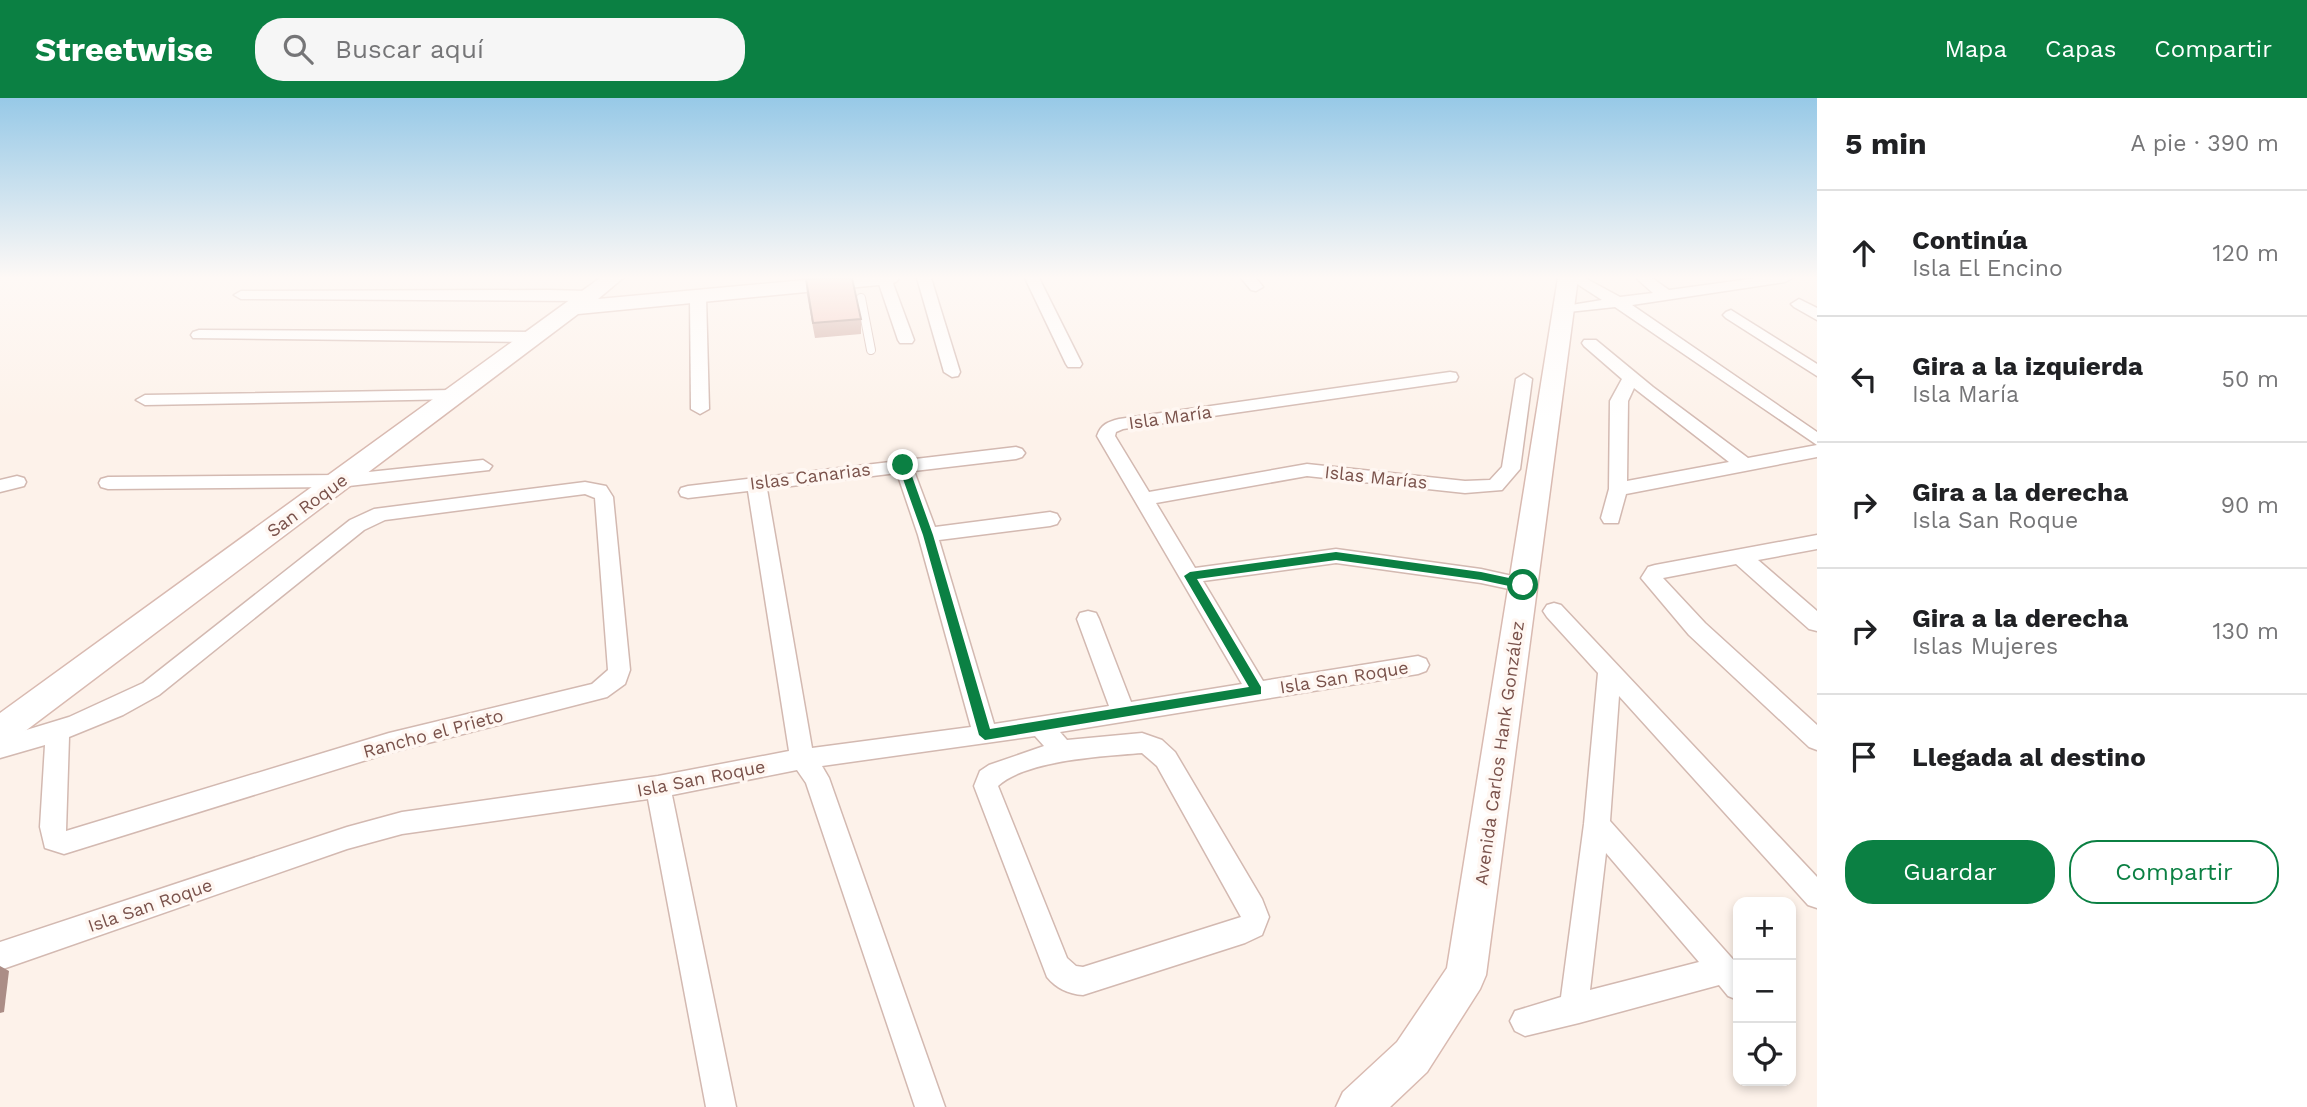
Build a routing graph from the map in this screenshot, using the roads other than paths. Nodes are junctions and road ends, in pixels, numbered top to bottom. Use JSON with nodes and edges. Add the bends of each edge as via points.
{"nodes":[{"id":1,"x":548,"y":325,"type":"edge"},
{"id":2,"x":698,"y":325,"type":"edge"},
{"id":3,"x":865,"y":325,"type":"edge"},
{"id":4,"x":901,"y":325,"type":"edge"},
{"id":5,"x":939,"y":325,"type":"edge"},
{"id":6,"x":1055,"y":325,"type":"edge"},
{"id":7,"x":1563,"y":325,"type":"edge"},
{"id":8,"x":1654,"y":325,"type":"edge"},
{"id":9,"x":1746,"y":325,"type":"edge"},
{"id":10,"x":199,"y":335,"type":"dead end"},
{"id":11,"x":531,"y":337,"type":"junction"},
{"id":12,"x":906,"y":340,"type":"dead end"},
{"id":13,"x":1590,"y":343,"type":"dead end"},
{"id":14,"x":871,"y":350,"type":"dead end"},
{"id":15,"x":1074,"y":364,"type":"dead end"},
{"id":16,"x":1817,"y":371,"type":"edge"},
{"id":17,"x":952,"y":372,"type":"dead end"},
{"id":18,"x":1450,"y":377,"type":"dead end"},
{"id":19,"x":1524,"y":379,"type":"dead end"},
{"id":20,"x":1630,"y":379,"type":"junction"},
{"id":21,"x":454,"y":395,"type":"junction"},
{"id":22,"x":145,"y":400,"type":"dead end"},
{"id":23,"x":699,"y":410,"type":"dead end"},
{"id":24,"x":1817,"y":440,"type":"edge"},
{"id":25,"x":1817,"y":451,"type":"edge"},
{"id":26,"x":1016,"y":453,"type":"dead end"},
{"id":27,"x":903,"y":465,"type":"junction"},
{"id":28,"x":483,"y":466,"type":"dead end"},
{"id":29,"x":1745,"y":466,"type":"junction"},
{"id":30,"x":340,"y":481,"type":"junction"},
{"id":31,"x":757,"y":482,"type":"junction"},
{"id":32,"x":108,"y":483,"type":"dead end"},
{"id":33,"x":1618,"y":489,"type":"junction"},
{"id":34,"x":688,"y":492,"type":"dead end"},
{"id":35,"x":1145,"y":499,"type":"junction"},
{"id":36,"x":1611,"y":518,"type":"dead end"},
{"id":37,"x":1050,"y":519,"type":"dead end"},
{"id":38,"x":928,"y":535,"type":"junction"},
{"id":39,"x":1817,"y":542,"type":"edge"},
{"id":40,"x":1739,"y":555,"type":"junction"},
{"id":41,"x":1190,"y":576,"type":"junction"},
{"id":42,"x":1523,"y":585,"type":"junction"},
{"id":43,"x":1554,"y":611,"type":"dead end"},
{"id":44,"x":1088,"y":619,"type":"dead end"},
{"id":45,"x":1817,"y":623,"type":"edge"},
{"id":46,"x":1418,"y":665,"type":"dead end"},
{"id":47,"x":1609,"y":673,"type":"junction"},
{"id":48,"x":1257,"y":690,"type":"junction"},
{"id":49,"x":1123,"y":712,"type":"junction"},
{"id":50,"x":1040,"y":726,"type":"junction"},
{"id":51,"x":0,"y":731,"type":"edge"},
{"id":52,"x":57,"y":733,"type":"junction"},
{"id":53,"x":985,"y":735,"type":"junction"},
{"id":54,"x":1817,"y":740,"type":"edge"},
{"id":55,"x":0,"y":748,"type":"edge"},
{"id":56,"x":1062,"y":750,"type":"junction"},
{"id":57,"x":802,"y":759,"type":"junction"},
{"id":58,"x":657,"y":787,"type":"junction"},
{"id":59,"x":1597,"y":824,"type":"junction"},
{"id":60,"x":1817,"y":896,"type":"edge"},
{"id":61,"x":0,"y":956,"type":"edge"},
{"id":62,"x":1731,"y":978,"type":"edge"},
{"id":63,"x":1579,"y":1009,"type":"junction"},
{"id":64,"x":1525,"y":1021,"type":"dead end"},
{"id":65,"x":721,"y":1107,"type":"edge"},
{"id":66,"x":930,"y":1107,"type":"edge"},
{"id":67,"x":1357,"y":1107,"type":"edge"}],
"edges":[{"from":1,"to":11,"type":"main road","name":"San Roque"},
{"from":2,"to":23,"type":"street"},
{"from":3,"to":14,"type":"lane"},
{"from":4,"to":12,"type":"street"},
{"from":5,"to":17,"type":"street"},
{"from":6,"to":15,"type":"street"},
{"from":7,"to":42,"type":"main road","name":"Avenida Carlos Hank González"},
{"from":8,"to":24,"type":"street"},
{"from":9,"to":16,"type":"street"},
{"from":10,"to":11,"type":"street"},
{"from":11,"to":21,"type":"main road","name":"San Roque"},
{"from":13,"to":20,"type":"street"},
{"from":18,"to":35,"type":"street","name":"Isla María","via":[[1119,424],[1108,429],[1106,436]]},
{"from":19,"to":35,"type":"street","name":"Islas Marías","via":[[1511,469],[1495,486],[1465,487],[1307,470]]},
{"from":20,"to":29,"type":"street"},
{"from":20,"to":33,"type":"street","via":[[1619,401]]},
{"from":21,"to":22,"type":"street"},
{"from":21,"to":30,"type":"main road","name":"San Roque"},
{"from":25,"to":29,"type":"street"},
{"from":26,"to":27,"type":"street","name":"Islas Canarias"},
{"from":27,"to":31,"type":"street","name":"Islas Canarias"},
{"from":27,"to":38,"type":"street"},
{"from":28,"to":30,"type":"street"},
{"from":29,"to":33,"type":"street"},
{"from":30,"to":32,"type":"street"},
{"from":30,"to":51,"type":"main road","name":"San Roque"},
{"from":31,"to":34,"type":"street","name":"Islas Canarias"},
{"from":31,"to":57,"type":"street"},
{"from":33,"to":36,"type":"street"},
{"from":35,"to":41,"type":"street","name":"Isla María"},
{"from":37,"to":38,"type":"street"},
{"from":38,"to":53,"type":"street"},
{"from":39,"to":40,"type":"street"},
{"from":40,"to":45,"type":"street"},
{"from":40,"to":54,"type":"street","via":[[1655,572],[1651,578],[1697,629]]},
{"from":41,"to":42,"type":"street","via":[[1336,556]]},
{"from":41,"to":48,"type":"street","name":"Isla María"},
{"from":42,"to":67,"type":"main road","name":"Avenida Carlos Hank González","via":[[1466,975],[1412,1058]]},
{"from":43,"to":47,"type":"street"},
{"from":44,"to":49,"type":"street"},
{"from":46,"to":48,"type":"street","name":"Isla San Roque"},
{"from":47,"to":59,"type":"street"},
{"from":47,"to":60,"type":"street"},
{"from":48,"to":49,"type":"street","name":"Isla San Roque"},
{"from":49,"to":50,"type":"street","name":"Isla San Roque"},
{"from":50,"to":53,"type":"street","name":"Isla San Roque"},
{"from":50,"to":56,"type":"street"},
{"from":52,"to":52,"type":"street","name":"Rancho el Prieto","via":[[151,689],[369,518],[585,488],[599,489],[604,497],[620,670],[610,686],[388,743],[64,843],[54,840],[53,827]]},
{"from":52,"to":55,"type":"street"},
{"from":53,"to":57,"type":"street","name":"Isla San Roque"},
{"from":56,"to":56,"type":"street","via":[[1142,743],[1154,747],[1166,759],[1252,908],[1252,926],[1083,981],[1063,976],[986,786],[998,772]]},
{"from":57,"to":58,"type":"street","name":"Isla San Roque"},
{"from":57,"to":66,"type":"street","via":[[817,778]]},
{"from":58,"to":61,"type":"street","name":"Isla San Roque","via":[[402,823]]},
{"from":58,"to":65,"type":"street"},
{"from":59,"to":62,"type":"street"},
{"from":59,"to":63,"type":"street","via":[[1575,999]]},
{"from":62,"to":63,"type":"street"},
{"from":63,"to":64,"type":"street"}]}
